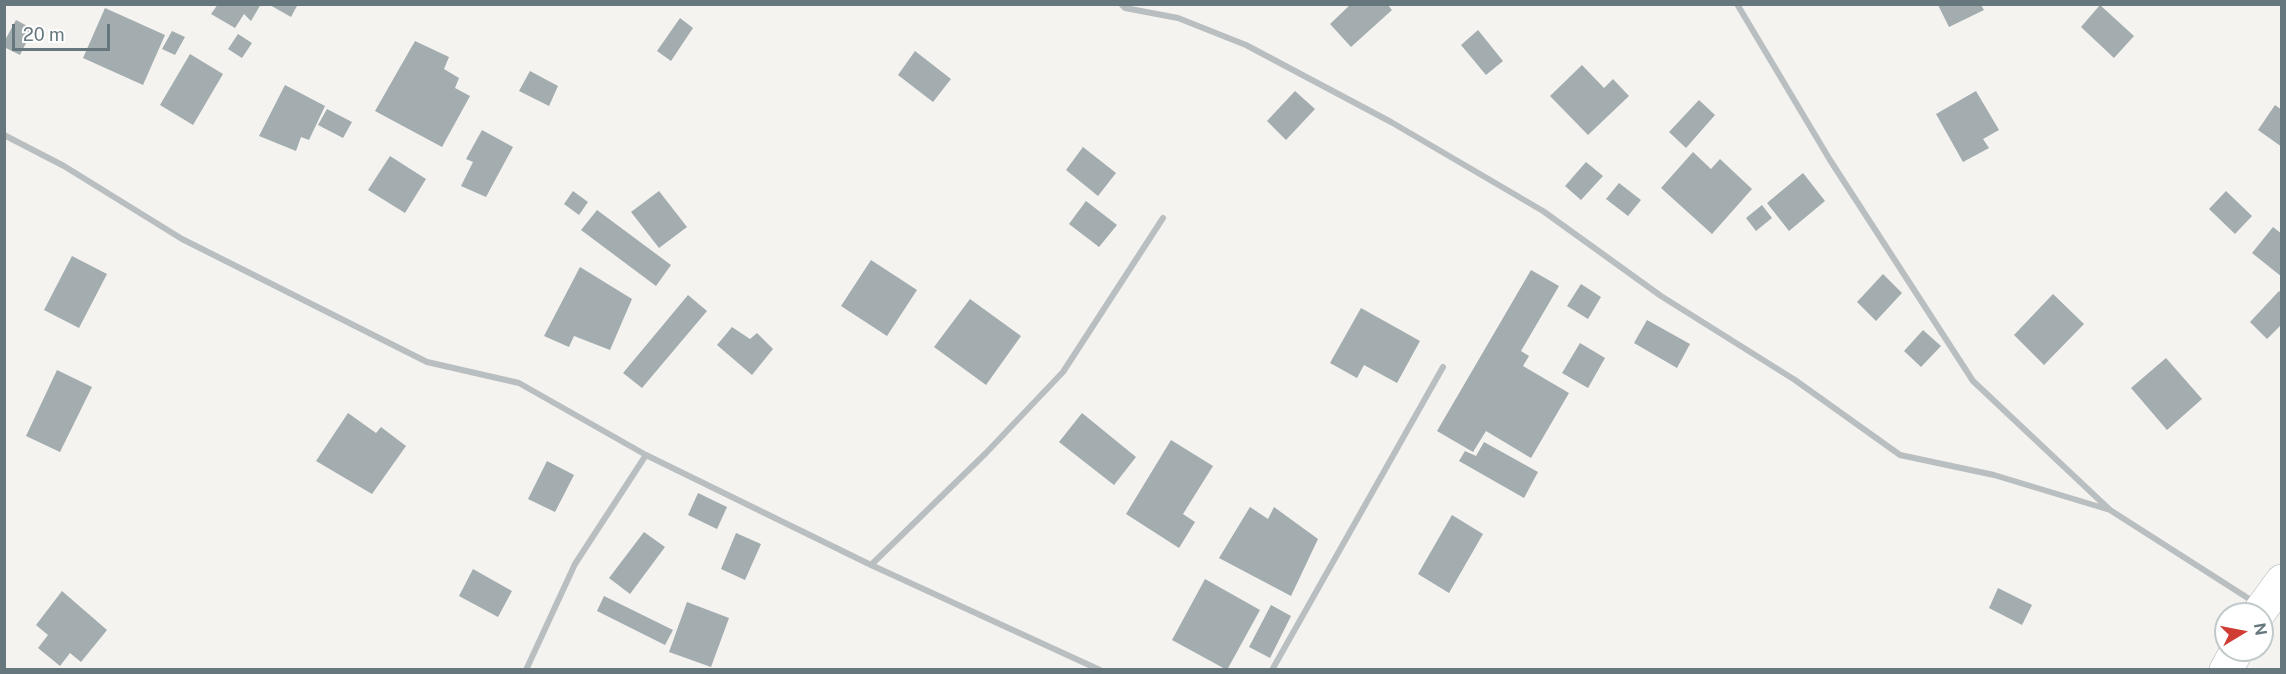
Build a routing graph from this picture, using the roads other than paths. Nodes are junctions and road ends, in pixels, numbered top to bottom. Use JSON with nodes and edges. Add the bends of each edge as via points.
{"nodes":[{"id":1,"x":1121,"y":4,"type":"edge"},
{"id":2,"x":1737,"y":5,"type":"edge"},
{"id":3,"x":4,"y":135,"type":"edge"},
{"id":4,"x":1162,"y":218,"type":"dead end"},
{"id":5,"x":1443,"y":367,"type":"dead end"},
{"id":6,"x":646,"y":455,"type":"junction"},
{"id":7,"x":2110,"y":510,"type":"junction"},
{"id":8,"x":872,"y":565,"type":"junction"},
{"id":9,"x":2282,"y":581,"type":"edge"},
{"id":10,"x":2247,"y":602,"type":"edge"},
{"id":11,"x":2267,"y":602,"type":"edge"},
{"id":12,"x":526,"y":669,"type":"edge"},
{"id":13,"x":1100,"y":669,"type":"edge"},
{"id":14,"x":1272,"y":669,"type":"edge"}],
"edges":[{"from":1,"to":7,"type":"street","via":[[1178,18],[1246,45],[1391,122],[1543,212],[1661,296],[1795,380],[1899,454],[1994,475]]},
{"from":2,"to":7,"type":"street","via":[[1830,160],[1973,381]]},
{"from":3,"to":6,"type":"street","via":[[64,166],[182,239],[427,362],[519,383]]},
{"from":4,"to":8,"type":"street","via":[[1063,372]]},
{"from":5,"to":14,"type":"street"},
{"from":6,"to":8,"type":"street"},
{"from":6,"to":12,"type":"street","via":[[575,564]]},
{"from":7,"to":10,"type":"street"},
{"from":8,"to":13,"type":"street"},
{"from":9,"to":11,"type":"main road"}]}
